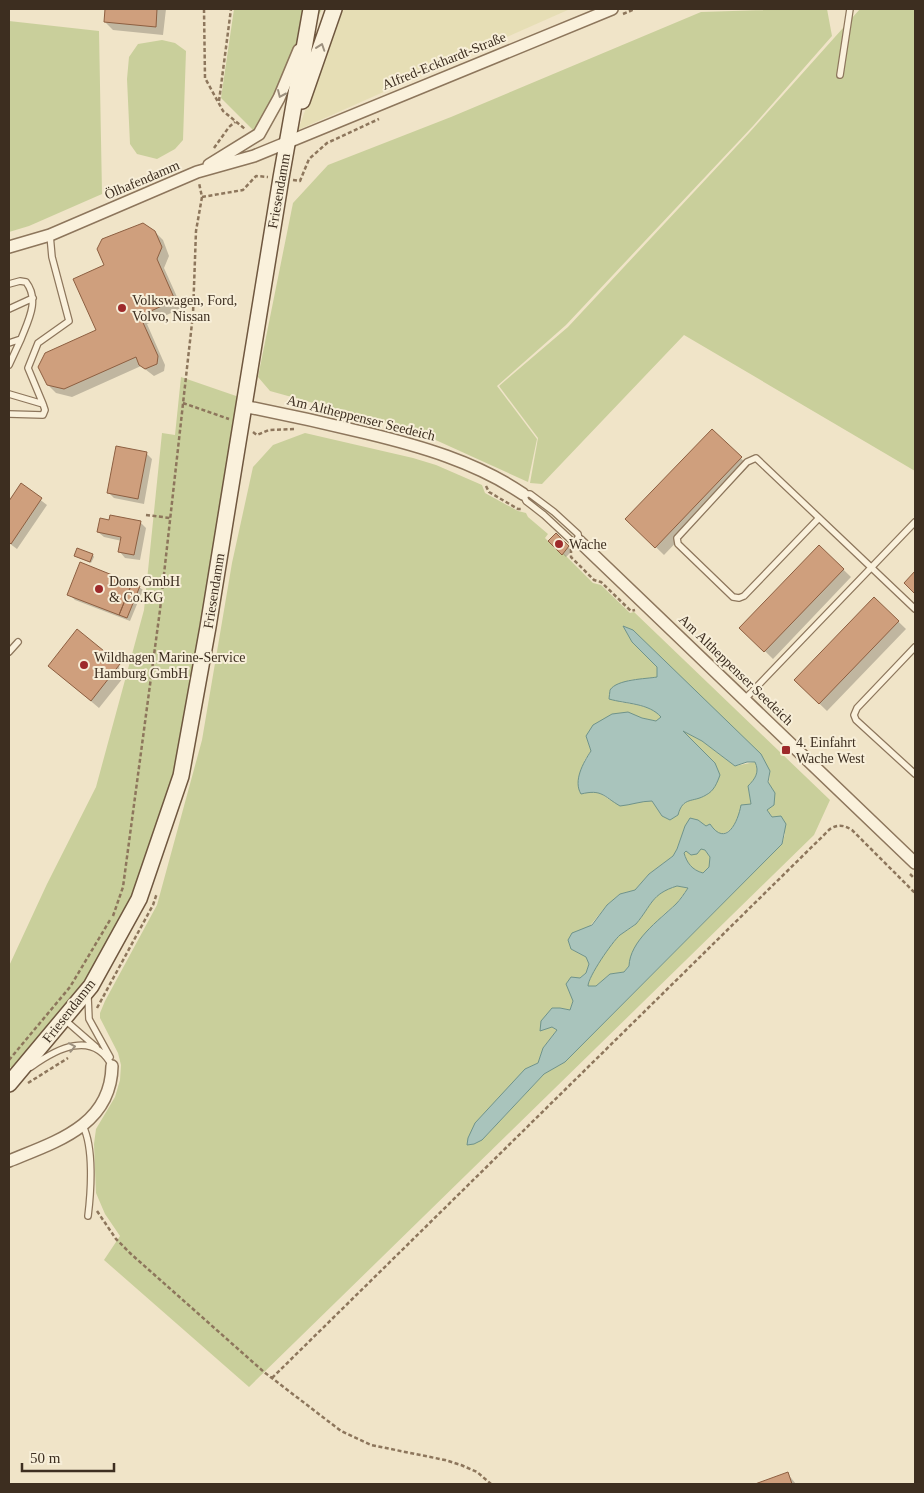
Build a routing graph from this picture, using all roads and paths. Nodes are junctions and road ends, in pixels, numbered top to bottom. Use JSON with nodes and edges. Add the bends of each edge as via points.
{"nodes":[{"id":1,"x":204,"y":9,"type":"edge"},
{"id":2,"x":231,"y":9,"type":"edge"},
{"id":3,"x":311,"y":9,"type":"edge"},
{"id":4,"x":334,"y":9,"type":"edge"},
{"id":5,"x":635,"y":9,"type":"edge"},
{"id":6,"x":850,"y":9,"type":"edge"},
{"id":7,"x":615,"y":12,"type":"edge"},
{"id":8,"x":306,"y":33,"type":"junction"},
{"id":9,"x":840,"y":76,"type":"dead end"},
{"id":10,"x":379,"y":119,"type":"dead end"},
{"id":11,"x":287,"y":142,"type":"junction"},
{"id":12,"x":197,"y":172,"type":"junction"},
{"id":13,"x":281,"y":178,"type":"junction"},
{"id":14,"x":50,"y":236,"type":"junction"},
{"id":15,"x":9,"y":247,"type":"edge"},
{"id":16,"x":9,"y":284,"type":"edge"},
{"id":17,"x":33,"y":298,"type":"junction"},
{"id":18,"x":9,"y":309,"type":"edge"},
{"id":19,"x":21,"y":339,"type":"junction"},
{"id":20,"x":9,"y":343,"type":"edge"},
{"id":21,"x":9,"y":365,"type":"edge"},
{"id":22,"x":9,"y":394,"type":"edge"},
{"id":23,"x":183,"y":403,"type":"junction"},
{"id":24,"x":43,"y":404,"type":"junction"},
{"id":25,"x":243,"y":406,"type":"junction"},
{"id":26,"x":9,"y":414,"type":"edge"},
{"id":27,"x":240,"y":423,"type":"junction"},
{"id":28,"x":302,"y":429,"type":"dead end"},
{"id":29,"x":482,"y":482,"type":"dead end"},
{"id":30,"x":523,"y":494,"type":"joint"},
{"id":31,"x":526,"y":510,"type":"dead end"},
{"id":32,"x":146,"y":515,"type":"dead end"},
{"id":33,"x":170,"y":518,"type":"junction"},
{"id":34,"x":819,"y":518,"type":"junction"},
{"id":35,"x":915,"y":522,"type":"edge"},
{"id":36,"x":579,"y":541,"type":"joint"},
{"id":37,"x":871,"y":568,"type":"junction"},
{"id":38,"x":915,"y":609,"type":"edge"},
{"id":39,"x":18,"y":642,"type":"dead end"},
{"id":40,"x":915,"y":646,"type":"edge"},
{"id":41,"x":9,"y":652,"type":"edge"},
{"id":42,"x":745,"y":699,"type":"junction"},
{"id":43,"x":915,"y":774,"type":"edge"},
{"id":44,"x":915,"y":863,"type":"edge"},
{"id":45,"x":915,"y":893,"type":"edge"},
{"id":46,"x":91,"y":986,"type":"junction"},
{"id":47,"x":74,"y":1013,"type":"junction"},
{"id":48,"x":89,"y":1019,"type":"junction"},
{"id":49,"x":102,"y":1052,"type":"junction"},
{"id":50,"x":9,"y":1060,"type":"edge"},
{"id":51,"x":112,"y":1066,"type":"junction"},
{"id":52,"x":12,"y":1081,"type":"edge"},
{"id":53,"x":83,"y":1126,"type":"junction"},
{"id":54,"x":9,"y":1161,"type":"edge"},
{"id":55,"x":90,"y":1195,"type":"junction"},
{"id":56,"x":88,"y":1216,"type":"dead end"},
{"id":57,"x":272,"y":1378,"type":"junction"},
{"id":58,"x":491,"y":1484,"type":"edge"}],
"edges":[{"from":1,"to":2,"type":"path","via":[[205,78],[219,103]]},
{"from":3,"to":8,"type":"main road","name":"Friesendamm"},
{"from":11,"to":4,"type":"main road","name":"Friesendamm","one_way":true},
{"from":5,"to":7,"type":"path"},
{"from":6,"to":9,"type":"lane"},
{"from":7,"to":11,"type":"street","name":"Alfred-Eckhardt-Straße"},
{"from":8,"to":11,"type":"main road","name":"Friesendamm"},
{"from":8,"to":12,"type":"street","name":"Friesendamm","one_way":true,"via":[[279,98],[259,134]]},
{"from":10,"to":13,"type":"path","via":[[327,143],[309,159],[300,181]]},
{"from":11,"to":12,"type":"street","name":"Ölhafendamm","via":[[254,156]]},
{"from":11,"to":13,"type":"main road","name":"Friesendamm"},
{"from":12,"to":14,"type":"street","name":"Ölhafendamm"},
{"from":13,"to":23,"type":"path","via":[[256,176],[243,190],[202,197],[196,231],[193,314]]},
{"from":13,"to":25,"type":"main road","name":"Friesendamm"},
{"from":14,"to":15,"type":"street","name":"Ölhafendamm"},
{"from":14,"to":24,"type":"lane","via":[[52,257],[69,321],[38,342],[28,368]]},
{"from":16,"to":17,"type":"lane","via":[[26,282]]},
{"from":17,"to":18,"type":"lane"},
{"from":17,"to":19,"type":"lane"},
{"from":19,"to":20,"type":"lane"},
{"from":19,"to":21,"type":"lane"},
{"from":22,"to":24,"type":"lane"},
{"from":23,"to":27,"type":"path"},
{"from":23,"to":33,"type":"path"},
{"from":24,"to":26,"type":"lane","via":[[43,415]]},
{"from":25,"to":27,"type":"main road","name":"Friesendamm"},
{"from":25,"to":30,"type":"street","name":"Am Altheppenser Seedeich","via":[[413,445],[488,474]]},
{"from":27,"to":28,"type":"path","via":[[257,435],[269,430]]},
{"from":27,"to":46,"type":"main road","name":"Friesendamm","via":[[181,776],[139,898]]},
{"from":29,"to":31,"type":"path","via":[[489,492],[518,509]]},
{"from":30,"to":36,"type":"lane","name":"Am Altheppenser Seedeich","via":[[526,501],[572,540]]},
{"from":32,"to":33,"type":"path"},
{"from":33,"to":50,"type":"path","via":[[123,887],[114,915],[70,987]]},
{"from":34,"to":34,"type":"lane","via":[[739,598],[733,597],[678,544],[677,538],[747,462],[756,458]]},
{"from":34,"to":37,"type":"lane"},
{"from":35,"to":37,"type":"lane"},
{"from":36,"to":42,"type":"street","name":"Am Altheppenser Seedeich"},
{"from":37,"to":38,"type":"lane"},
{"from":37,"to":42,"type":"lane"},
{"from":39,"to":41,"type":"lane"},
{"from":40,"to":43,"type":"lane","via":[[854,715]]},
{"from":42,"to":44,"type":"street","name":"Am Altheppenser Seedeich"},
{"from":45,"to":57,"type":"path","via":[[852,830],[841,825],[830,829]]},
{"from":46,"to":47,"type":"main road","name":"Friesendamm"},
{"from":46,"to":48,"type":"lane","via":[[87,1005]]},
{"from":47,"to":48,"type":"lane"},
{"from":47,"to":49,"type":"lane"},
{"from":47,"to":52,"type":"main road","name":"Friesendamm"},
{"from":48,"to":51,"type":"lane","via":[[106,1048]]},
{"from":49,"to":51,"type":"lane"},
{"from":52,"to":49,"type":"lane","one_way":true,"via":[[43,1058],[71,1046],[85,1045]]},
{"from":51,"to":53,"type":"street","via":[[108,1093]]},
{"from":53,"to":54,"type":"street","via":[[62,1140]]},
{"from":53,"to":55,"type":"lane","via":[[89,1142]]},
{"from":55,"to":56,"type":"lane"},
{"from":55,"to":57,"type":"path","via":[[105,1224],[131,1254]]},
{"from":57,"to":58,"type":"path","via":[[324,1419],[358,1439],[371,1445],[461,1464]]}]}
